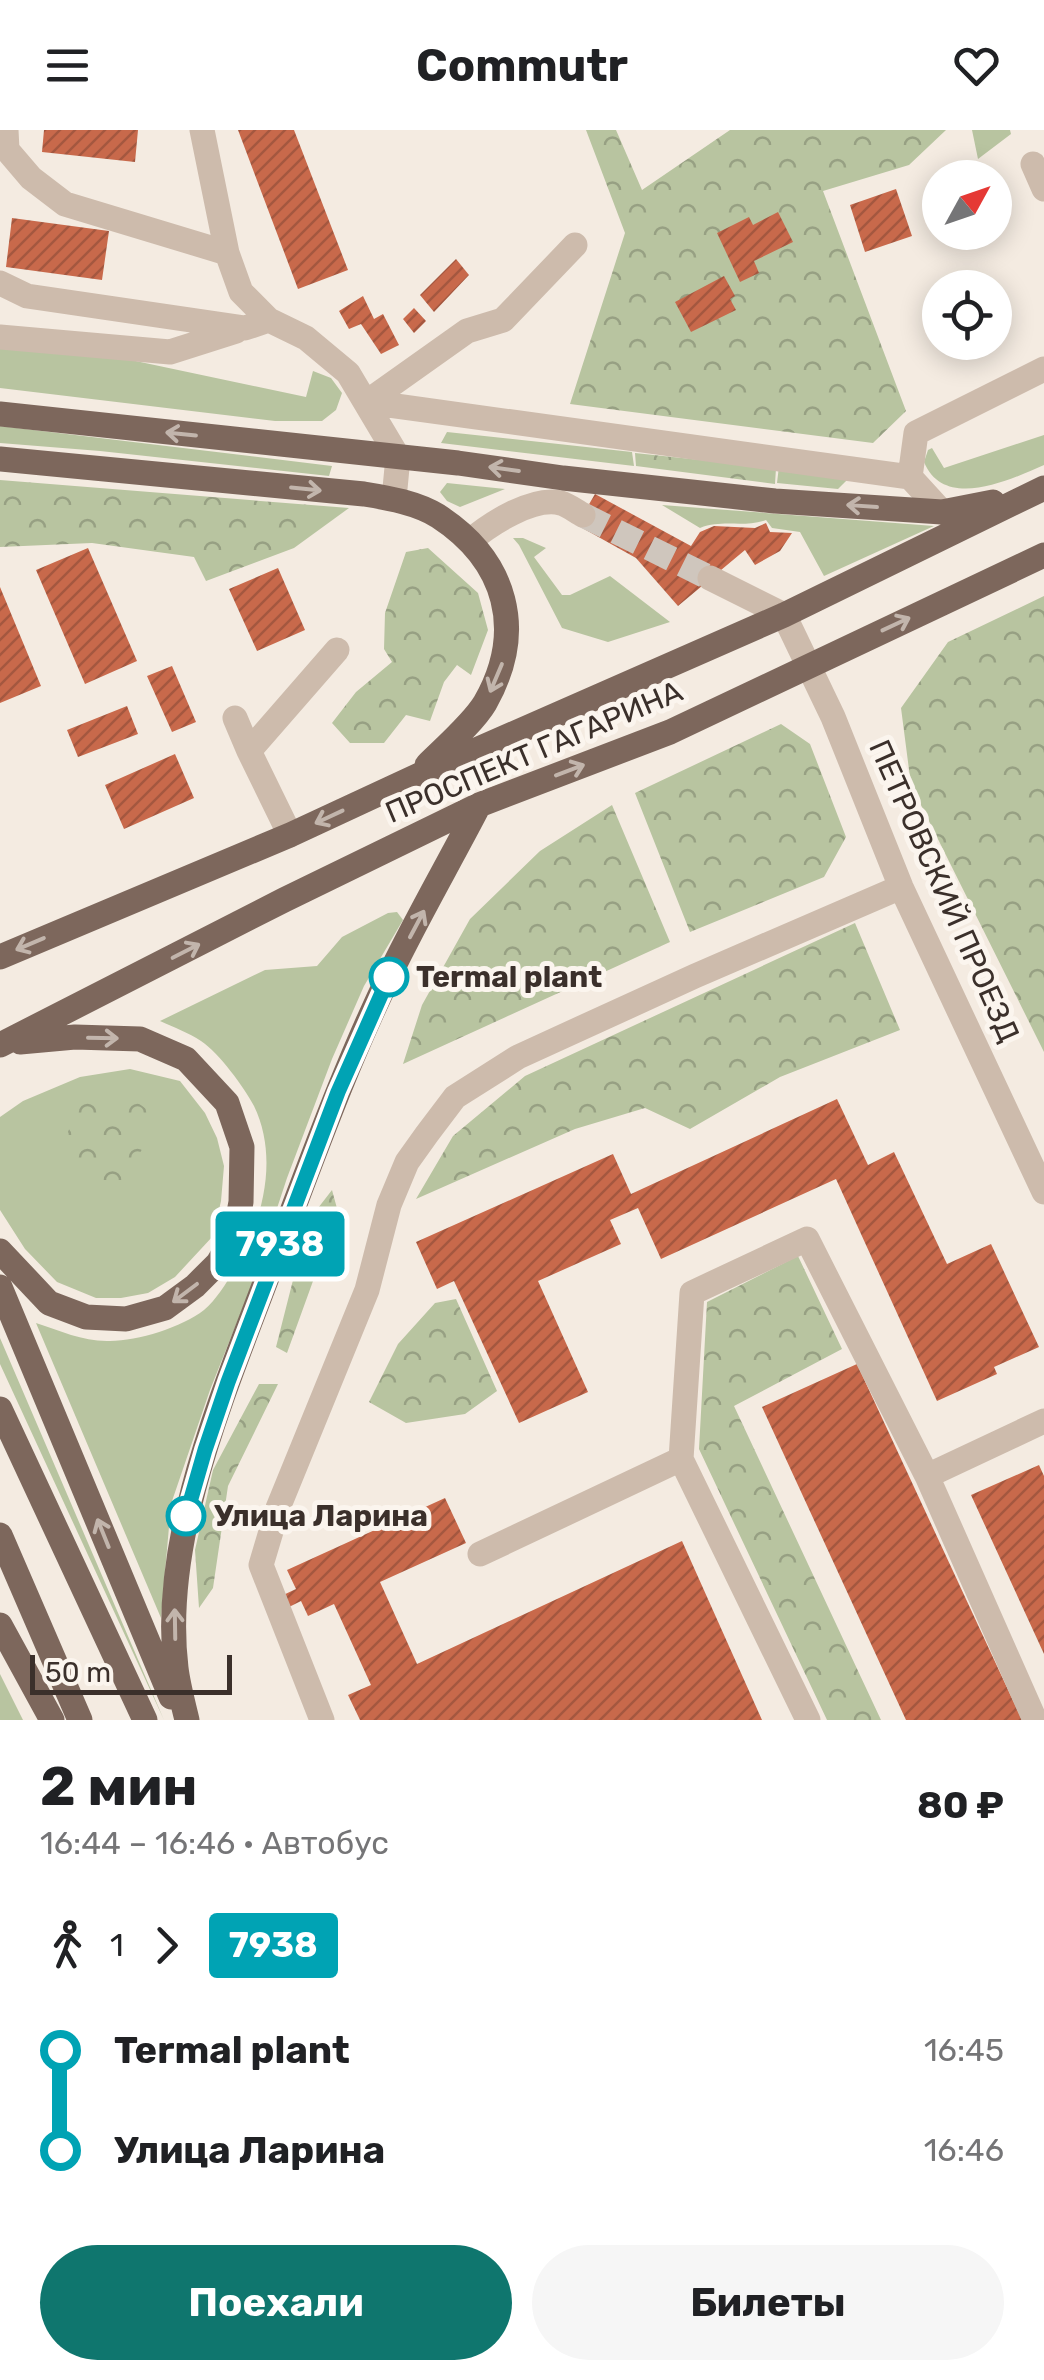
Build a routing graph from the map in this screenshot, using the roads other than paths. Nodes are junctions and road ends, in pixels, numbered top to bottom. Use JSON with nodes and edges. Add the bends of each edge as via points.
{"nodes":[{"id":1,"x":6,"y":130,"type":"edge"},
{"id":2,"x":202,"y":130,"type":"edge"},
{"id":3,"x":1034,"y":164,"type":"dead end"},
{"id":4,"x":1044,"y":189,"type":"edge"},
{"id":5,"x":575,"y":246,"type":"dead end"},
{"id":6,"x":226,"y":253,"type":"junction"},
{"id":7,"x":0,"y":283,"type":"edge"},
{"id":8,"x":257,"y":324,"type":"junction"},
{"id":9,"x":0,"y":337,"type":"edge"},
{"id":10,"x":1044,"y":369,"type":"edge"},
{"id":11,"x":368,"y":402,"type":"junction"},
{"id":12,"x":0,"y":414,"type":"edge"},
{"id":13,"x":398,"y":457,"type":"junction"},
{"id":14,"x":0,"y":459,"type":"edge"},
{"id":15,"x":910,"y":477,"type":"junction"},
{"id":16,"x":561,"y":490,"type":"junction"},
{"id":17,"x":1036,"y":492,"type":"edge"},
{"id":18,"x":394,"y":498,"type":"junction"},
{"id":19,"x":942,"y":512,"type":"junction"},
{"id":20,"x":584,"y":515,"type":"tunnel mouth"},
{"id":21,"x":470,"y":541,"type":"junction"},
{"id":22,"x":1044,"y":556,"type":"edge"},
{"id":23,"x":710,"y":578,"type":"tunnel mouth"},
{"id":24,"x":784,"y":616,"type":"junction"},
{"id":25,"x":338,"y":650,"type":"dead end"},
{"id":26,"x":808,"y":666,"type":"junction"},
{"id":27,"x":235,"y":718,"type":"dead end"},
{"id":28,"x":249,"y":751,"type":"junction"},
{"id":29,"x":418,"y":776,"type":"junction"},
{"id":30,"x":479,"y":805,"type":"junction"},
{"id":31,"x":290,"y":835,"type":"junction"},
{"id":32,"x":901,"y":887,"type":"junction"},
{"id":33,"x":0,"y":956,"type":"edge"},
{"id":34,"x":3,"y":1044,"type":"edge"},
{"id":35,"x":1044,"y":1192,"type":"edge"},
{"id":36,"x":0,"y":1251,"type":"edge"},
{"id":37,"x":0,"y":1286,"type":"edge"},
{"id":38,"x":0,"y":1409,"type":"edge"},
{"id":39,"x":1044,"y":1420,"type":"edge"},
{"id":40,"x":681,"y":1459,"type":"junction"},
{"id":41,"x":927,"y":1476,"type":"junction"},
{"id":42,"x":0,"y":1535,"type":"edge"},
{"id":43,"x":480,"y":1554,"type":"dead end"},
{"id":44,"x":0,"y":1624,"type":"edge"},
{"id":45,"x":52,"y":1720,"type":"edge"},
{"id":46,"x":80,"y":1720,"type":"edge"},
{"id":47,"x":145,"y":1720,"type":"edge"},
{"id":48,"x":184,"y":1720,"type":"edge"},
{"id":49,"x":322,"y":1720,"type":"edge"},
{"id":50,"x":808,"y":1720,"type":"edge"},
{"id":51,"x":1035,"y":1720,"type":"edge"}],
"edges":[{"from":1,"to":6,"type":"street","via":[[7,150],[64,204]]},
{"from":2,"to":6,"type":"street"},
{"from":3,"to":4,"type":"street"},
{"from":5,"to":11,"type":"street","via":[[502,320],[467,332]]},
{"from":6,"to":8,"type":"street"},
{"from":7,"to":8,"type":"street","via":[[27,296]]},
{"from":8,"to":9,"type":"street","via":[[170,352]]},
{"from":8,"to":11,"type":"street","via":[[306,338],[348,373]]},
{"from":10,"to":15,"type":"street","via":[[916,433]]},
{"from":11,"to":13,"type":"street"},
{"from":11,"to":15,"type":"street"},
{"from":13,"to":12,"type":"main road","one_way":true},
{"from":16,"to":13,"type":"main road","one_way":true,"via":[[458,462]]},
{"from":13,"to":18,"type":"street"},
{"from":14,"to":18,"type":"main road","one_way":true},
{"from":15,"to":19,"type":"street"},
{"from":19,"to":16,"type":"main road","one_way":true},
{"from":16,"to":20,"type":"street"},
{"from":16,"to":21,"type":"street","via":[[493,522]]},
{"from":17,"to":19,"type":"main road"},
{"from":17,"to":24,"type":"main road","name":"ПРОСПЕКТ ГАГАРИНА"},
{"from":18,"to":21,"type":"main road","via":[[435,514]]},
{"from":21,"to":29,"type":"main road","one_way":true,"via":[[506,605],[505,652],[484,706]]},
{"from":26,"to":22,"type":"main road","name":"ПРОСПЕКТ ГАГАРИНА","one_way":true},
{"from":23,"to":24,"type":"street"},
{"from":24,"to":26,"type":"street","name":"ПЕТРОВСКИЙ ПРОЕЗД"},
{"from":24,"to":29,"type":"main road","name":"ПРОСПЕКТ ГАГАРИНА"},
{"from":25,"to":28,"type":"street"},
{"from":30,"to":26,"type":"main road","name":"ПРОСПЕКТ ГАГАРИНА","one_way":true,"via":[[670,732]]},
{"from":26,"to":32,"type":"street","name":"ПЕТРОВСКИЙ ПРОЕЗД"},
{"from":27,"to":28,"type":"street"},
{"from":28,"to":31,"type":"street"},
{"from":29,"to":31,"type":"main road","name":"ПРОСПЕКТ ГАГАРИНА","one_way":true},
{"from":34,"to":30,"type":"main road","name":"ПРОСПЕКТ ГАГАРИНА","one_way":true},
{"from":48,"to":30,"type":"main road","one_way":true,"via":[[174,1603],[186,1516],[205,1450],[345,1074]]},
{"from":31,"to":33,"type":"main road","name":"ПРОСПЕКТ ГАГАРИНА","one_way":true},
{"from":32,"to":35,"type":"street","name":"ПЕТРОВСКИЙ ПРОЕЗД"},
{"from":32,"to":49,"type":"street","via":[[518,1057],[455,1098],[407,1162],[367,1290],[261,1564]]},
{"from":34,"to":36,"type":"main road","one_way":true,"via":[[140,1039],[186,1059],[227,1103],[242,1147],[235,1234],[218,1263],[165,1308],[126,1318],[86,1318],[49,1302]]},
{"from":48,"to":37,"type":"main road","one_way":true},
{"from":38,"to":47,"type":"main road"},
{"from":39,"to":41,"type":"street"},
{"from":40,"to":41,"type":"street","via":[[692,1293],[807,1239]]},
{"from":40,"to":43,"type":"street"},
{"from":40,"to":50,"type":"street"},
{"from":41,"to":51,"type":"street"},
{"from":42,"to":46,"type":"main road"},
{"from":44,"to":45,"type":"main road"}]}
